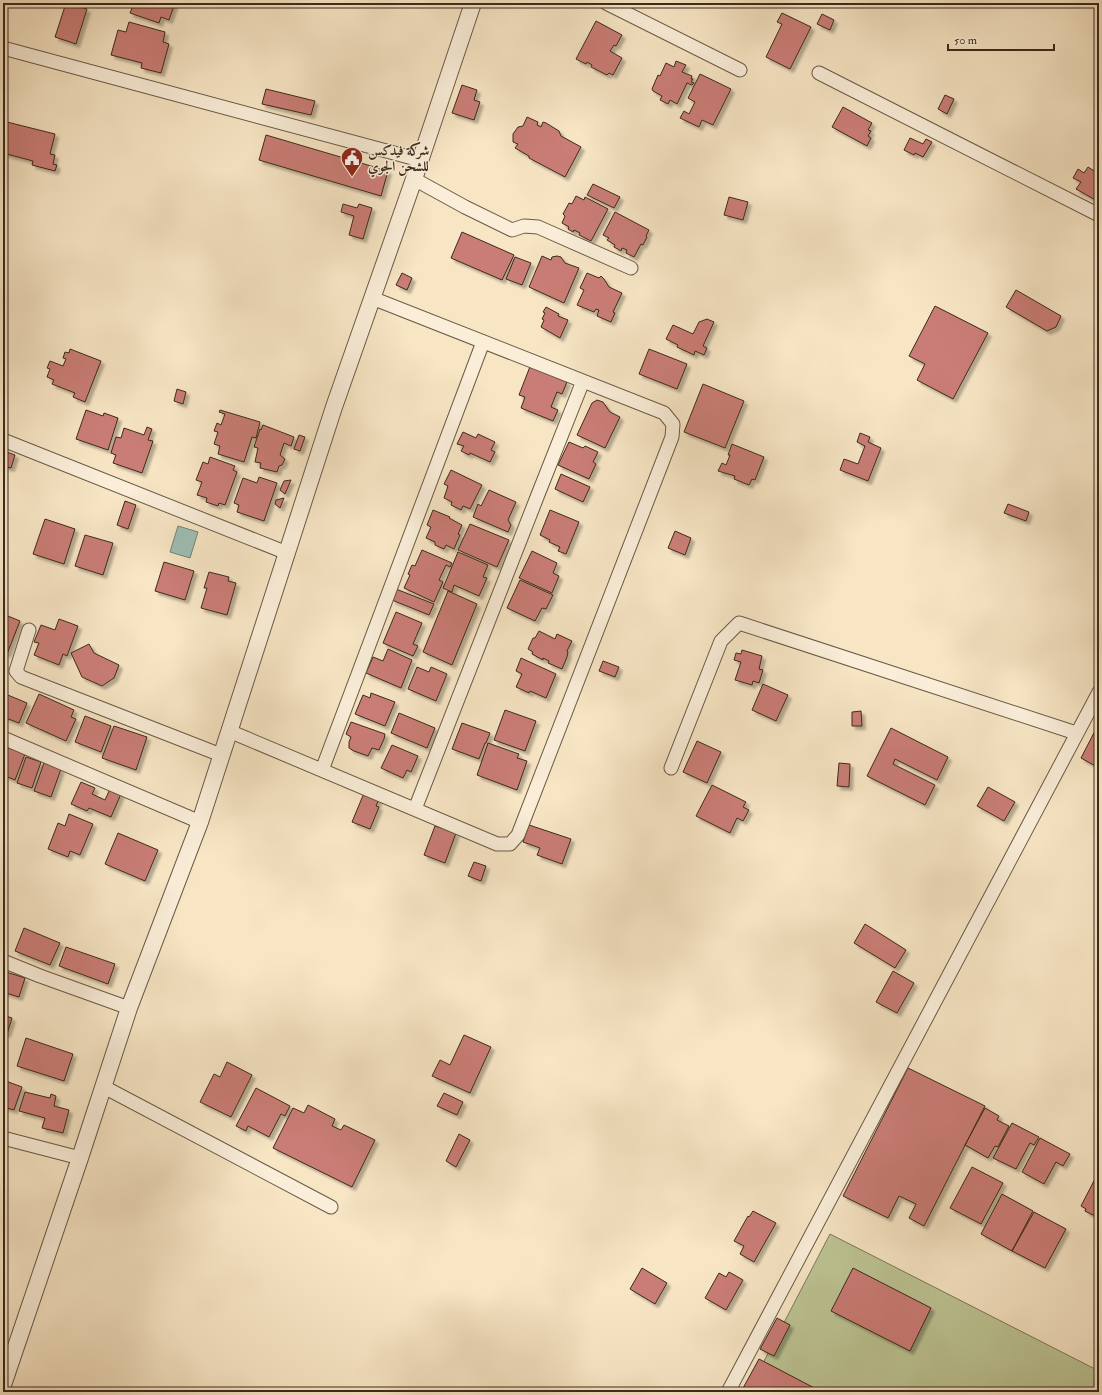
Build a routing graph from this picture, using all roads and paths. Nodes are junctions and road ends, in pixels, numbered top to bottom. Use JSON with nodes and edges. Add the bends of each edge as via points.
{"nodes":[{"id":1,"x":473,"y":3,"type":"edge"},
{"id":2,"x":606,"y":3,"type":"edge"},
{"id":3,"x":3,"y":48,"type":"edge"},
{"id":4,"x":740,"y":70,"type":"dead end"},
{"id":5,"x":819,"y":73,"type":"dead end"},
{"id":6,"x":420,"y":160,"type":"junction"},
{"id":7,"x":414,"y":179,"type":"junction"},
{"id":8,"x":1099,"y":215,"type":"edge"},
{"id":9,"x":631,"y":268,"type":"dead end"},
{"id":10,"x":372,"y":298,"type":"junction"},
{"id":11,"x":483,"y":342,"type":"junction"},
{"id":12,"x":584,"y":381,"type":"junction"},
{"id":13,"x":3,"y":440,"type":"edge"},
{"id":14,"x":287,"y":553,"type":"junction"},
{"id":15,"x":29,"y":630,"type":"dead end"},
{"id":16,"x":1099,"y":692,"type":"edge"},
{"id":17,"x":229,"y":731,"type":"junction"},
{"id":18,"x":1076,"y":733,"type":"junction"},
{"id":19,"x":3,"y":738,"type":"edge"},
{"id":20,"x":221,"y":755,"type":"junction"},
{"id":21,"x":671,"y":768,"type":"dead end"},
{"id":22,"x":322,"y":770,"type":"junction"},
{"id":23,"x":415,"y":809,"type":"junction"},
{"id":24,"x":200,"y":822,"type":"junction"},
{"id":25,"x":3,"y":961,"type":"edge"},
{"id":26,"x":129,"y":1008,"type":"junction"},
{"id":27,"x":104,"y":1087,"type":"junction"},
{"id":28,"x":3,"y":1138,"type":"edge"},
{"id":29,"x":80,"y":1158,"type":"junction"},
{"id":30,"x":331,"y":1207,"type":"dead end"},
{"id":31,"x":3,"y":1385,"type":"edge"},
{"id":32,"x":728,"y":1392,"type":"edge"}],
"edges":[{"from":1,"to":6,"type":"street"},
{"from":2,"to":4,"type":"street"},
{"from":3,"to":6,"type":"street"},
{"from":5,"to":8,"type":"street"},
{"from":6,"to":7,"type":"street"},
{"from":7,"to":9,"type":"street","via":[[512,230],[524,226],[538,227]]},
{"from":7,"to":10,"type":"street"},
{"from":10,"to":11,"type":"street"},
{"from":10,"to":14,"type":"street"},
{"from":11,"to":12,"type":"street"},
{"from":11,"to":22,"type":"street"},
{"from":12,"to":23,"type":"street"},
{"from":12,"to":23,"type":"street","via":[[664,413],[673,424],[672,437],[518,835],[510,844],[497,844]]},
{"from":13,"to":14,"type":"street"},
{"from":14,"to":17,"type":"street"},
{"from":15,"to":20,"type":"street","via":[[16,671],[21,677]]},
{"from":16,"to":18,"type":"street"},
{"from":17,"to":20,"type":"street"},
{"from":17,"to":22,"type":"street"},
{"from":18,"to":21,"type":"street","via":[[739,623],[721,641]]},
{"from":18,"to":32,"type":"street"},
{"from":19,"to":24,"type":"street"},
{"from":20,"to":24,"type":"street"},
{"from":22,"to":23,"type":"street"},
{"from":24,"to":26,"type":"street"},
{"from":25,"to":26,"type":"street"},
{"from":26,"to":27,"type":"street"},
{"from":27,"to":29,"type":"street"},
{"from":27,"to":30,"type":"street"},
{"from":28,"to":29,"type":"street"},
{"from":29,"to":31,"type":"street"}]}
